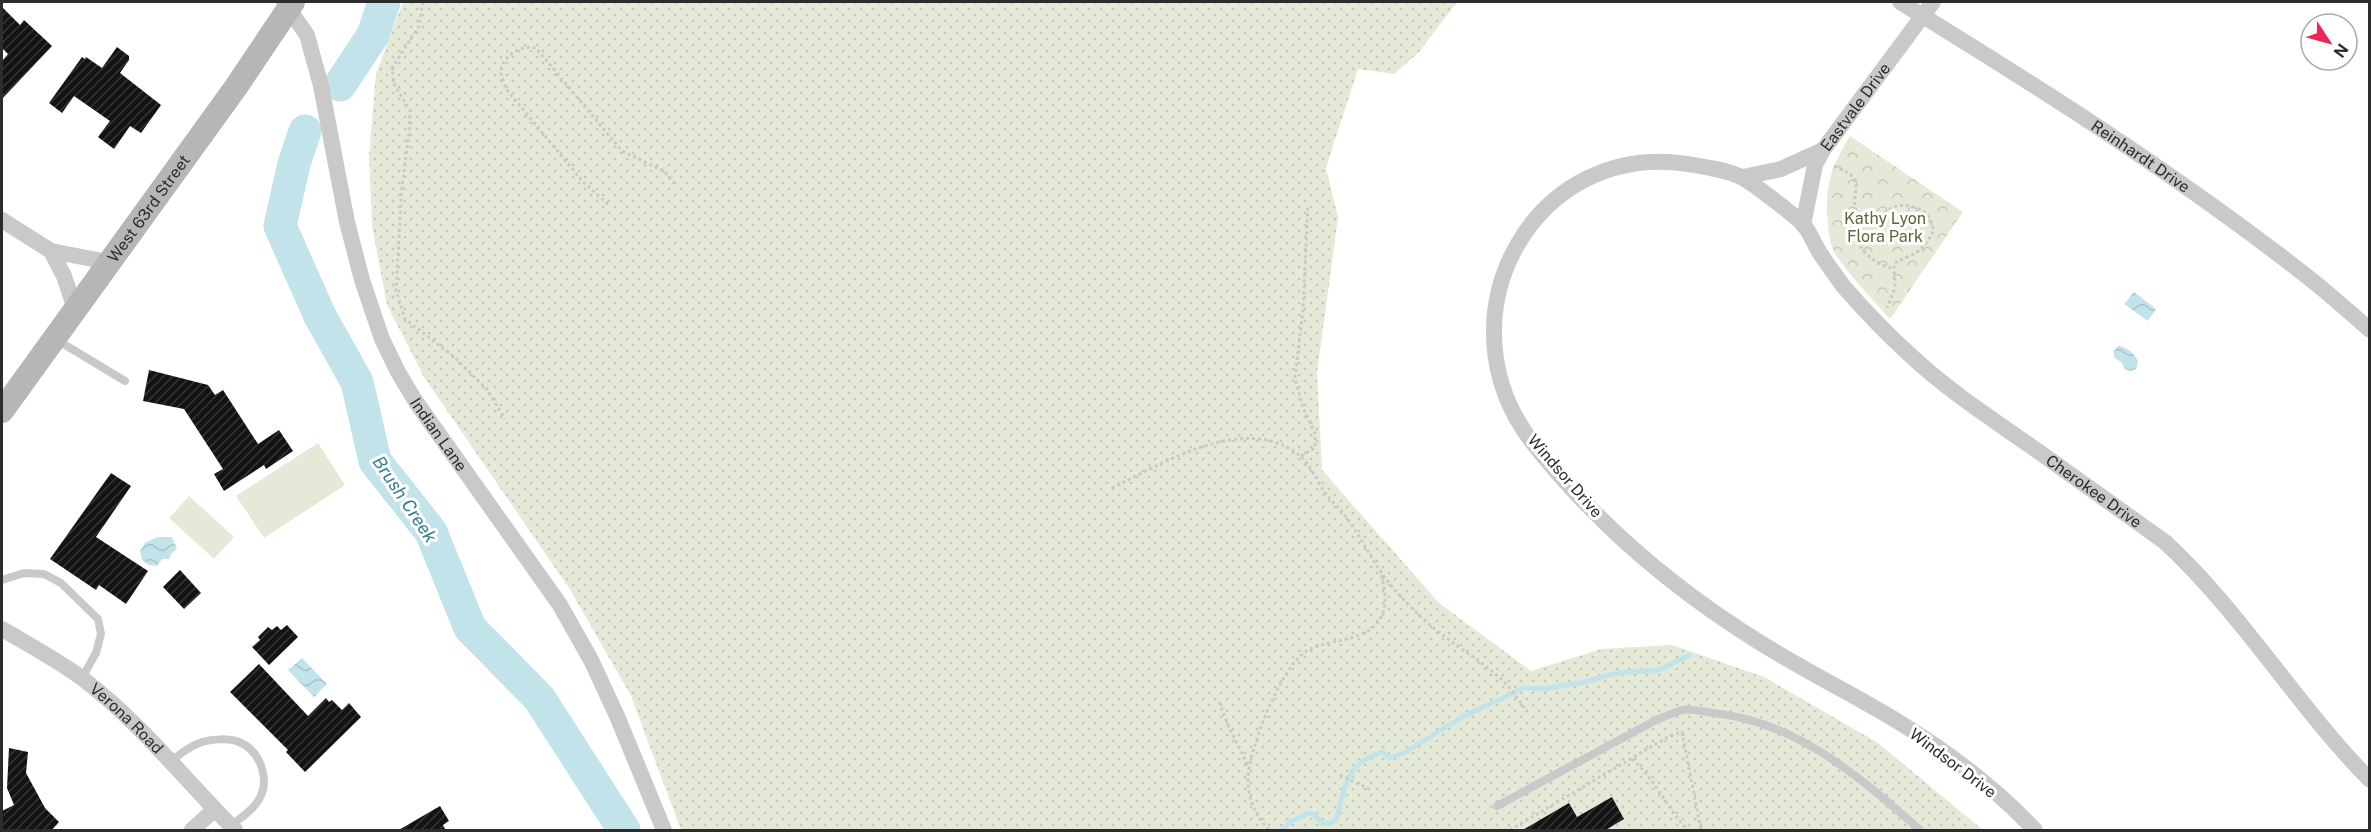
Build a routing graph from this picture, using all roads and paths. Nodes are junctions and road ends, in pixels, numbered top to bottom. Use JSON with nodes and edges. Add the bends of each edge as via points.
{"nodes":[{"id":1,"x":423,"y":2,"type":"edge"},
{"id":2,"x":1900,"y":2,"type":"edge"},
{"id":3,"x":1933,"y":2,"type":"edge"},
{"id":4,"x":288,"y":4,"type":"edge"},
{"id":5,"x":1923,"y":16,"type":"junction"},
{"id":6,"x":1823,"y":150,"type":"junction"},
{"id":7,"x":1834,"y":166,"type":"dead end"},
{"id":8,"x":1743,"y":177,"type":"junction"},
{"id":9,"x":675,"y":184,"type":"dead end"},
{"id":10,"x":608,"y":204,"type":"dead end"},
{"id":11,"x":1308,"y":204,"type":"dead end"},
{"id":12,"x":1860,"y":214,"type":"junction"},
{"id":13,"x":2,"y":220,"type":"edge"},
{"id":14,"x":1803,"y":225,"type":"junction"},
{"id":15,"x":51,"y":251,"type":"junction"},
{"id":16,"x":108,"y":262,"type":"junction"},
{"id":17,"x":1894,"y":269,"type":"junction"},
{"id":18,"x":75,"y":309,"type":"junction"},
{"id":19,"x":1884,"y":312,"type":"dead end"},
{"id":20,"x":2370,"y":330,"type":"edge"},
{"id":21,"x":54,"y":339,"type":"junction"},
{"id":22,"x":125,"y":381,"type":"dead end"},
{"id":23,"x":5,"y":400,"type":"edge"},
{"id":24,"x":505,"y":419,"type":"dead end"},
{"id":25,"x":1301,"y":456,"type":"junction"},
{"id":26,"x":1112,"y":488,"type":"dead end"},
{"id":27,"x":1379,"y":570,"type":"junction"},
{"id":28,"x":2,"y":580,"type":"edge"},
{"id":29,"x":2,"y":629,"type":"edge"},
{"id":30,"x":82,"y":678,"type":"junction"},
{"id":31,"x":1219,"y":702,"type":"dead end"},
{"id":32,"x":1527,"y":712,"type":"dead end"},
{"id":33,"x":1632,"y":759,"type":"junction"},
{"id":34,"x":170,"y":762,"type":"junction"},
{"id":35,"x":1250,"y":770,"type":"junction"},
{"id":36,"x":1340,"y":775,"type":"dead end"},
{"id":37,"x":2370,"y":780,"type":"edge"},
{"id":38,"x":1371,"y":790,"type":"dead end"},
{"id":39,"x":1497,"y":806,"type":"dead end"},
{"id":40,"x":214,"y":810,"type":"junction"},
{"id":41,"x":233,"y":828,"type":"edge"},
{"id":42,"x":1269,"y":830,"type":"edge"},
{"id":43,"x":192,"y":831,"type":"edge"},
{"id":44,"x":664,"y":831,"type":"edge"},
{"id":45,"x":1510,"y":831,"type":"edge"},
{"id":46,"x":1688,"y":831,"type":"edge"},
{"id":47,"x":1701,"y":831,"type":"edge"},
{"id":48,"x":1920,"y":831,"type":"edge"},
{"id":49,"x":2035,"y":831,"type":"edge"}],
"edges":[{"from":1,"to":24,"type":"path","via":[[419,26],[392,68],[394,84],[410,111],[396,290],[405,319],[486,388]]},
{"from":2,"to":5,"type":"street","name":"Reinhardt Drive"},
{"from":3,"to":5,"type":"street","name":"Eastvale Drive"},
{"from":4,"to":16,"type":"main road","name":"West 63rd Street","via":[[229,97]]},
{"from":4,"to":44,"type":"street","name":"Indian Lane","via":[[308,35],[347,222],[382,339],[416,402],[560,605],[591,660]]},
{"from":5,"to":6,"type":"street","name":"Eastvale Drive"},
{"from":5,"to":20,"type":"street","name":"Reinhardt Drive","via":[[2111,135],[2236,222]]},
{"from":6,"to":8,"type":"street","via":[[1780,169]]},
{"from":6,"to":14,"type":"street","name":"Eastvale Drive","via":[[1815,165]]},
{"from":7,"to":12,"type":"path","via":[[1856,181],[1854,201]]},
{"from":8,"to":14,"type":"street","name":"Windsor Drive"},
{"from":8,"to":49,"type":"street","name":"Windsor Drive","via":[[1682,163],[1649,162],[1616,168],[1566,192],[1533,222],[1504,270],[1493,323],[1499,382],[1511,409],[1531,441],[1563,478],[1661,573],[1737,628],[1932,743],[1978,778]]},
{"from":9,"to":10,"type":"path","via":[[664,171],[622,151],[536,48],[519,48],[507,59],[501,73],[506,89],[584,183]]},
{"from":11,"to":25,"type":"path","via":[[1295,378],[1315,433],[1315,448]]},
{"from":12,"to":17,"type":"path","via":[[1853,219],[1852,227],[1861,249],[1879,264]]},
{"from":12,"to":17,"type":"path","via":[[1876,220],[1901,205],[1929,217],[1934,230],[1927,244],[1919,252],[1898,260]]},
{"from":13,"to":15,"type":"street"},
{"from":14,"to":37,"type":"street","name":"Cherokee Drive","via":[[1845,287],[1911,356],[1978,410],[2165,542],[2192,567],[2317,722]]},
{"from":15,"to":16,"type":"street"},
{"from":15,"to":18,"type":"street"},
{"from":16,"to":18,"type":"main road","name":"West 63rd Street"},
{"from":17,"to":19,"type":"path","via":[[1895,288]]},
{"from":18,"to":21,"type":"main road","name":"West 63rd Street"},
{"from":21,"to":22,"type":"lane"},
{"from":21,"to":23,"type":"main road","name":"West 63rd Street"},
{"from":25,"to":26,"type":"path","via":[[1262,439],[1234,440],[1205,445]]},
{"from":25,"to":27,"type":"path"},
{"from":27,"to":32,"type":"path","via":[[1416,613],[1507,685]]},
{"from":27,"to":35,"type":"path","via":[[1386,592],[1384,610],[1376,624],[1360,635],[1307,650],[1290,666],[1255,745]]},
{"from":28,"to":30,"type":"lane","via":[[24,573],[44,574],[61,583],[98,619],[101,634],[96,653]]},
{"from":29,"to":30,"type":"street","name":"Verona Road"},
{"from":30,"to":34,"type":"street","name":"Verona Road","via":[[136,725]]},
{"from":31,"to":35,"type":"path"},
{"from":33,"to":45,"type":"path"},
{"from":33,"to":46,"type":"path","via":[[1645,770]]},
{"from":33,"to":47,"type":"path","via":[[1682,732]]},
{"from":34,"to":40,"type":"street","name":"Verona Road"},
{"from":34,"to":41,"type":"lane","via":[[204,741],[239,742],[251,751],[260,762],[263,790],[259,801]]},
{"from":35,"to":42,"type":"path","via":[[1248,779],[1255,814]]},
{"from":36,"to":38,"type":"path"},
{"from":39,"to":48,"type":"lane","via":[[1656,720],[1684,710],[1766,724],[1802,740],[1847,770]]},
{"from":40,"to":41,"type":"street","name":"Verona Road"},
{"from":40,"to":43,"type":"street"}]}
